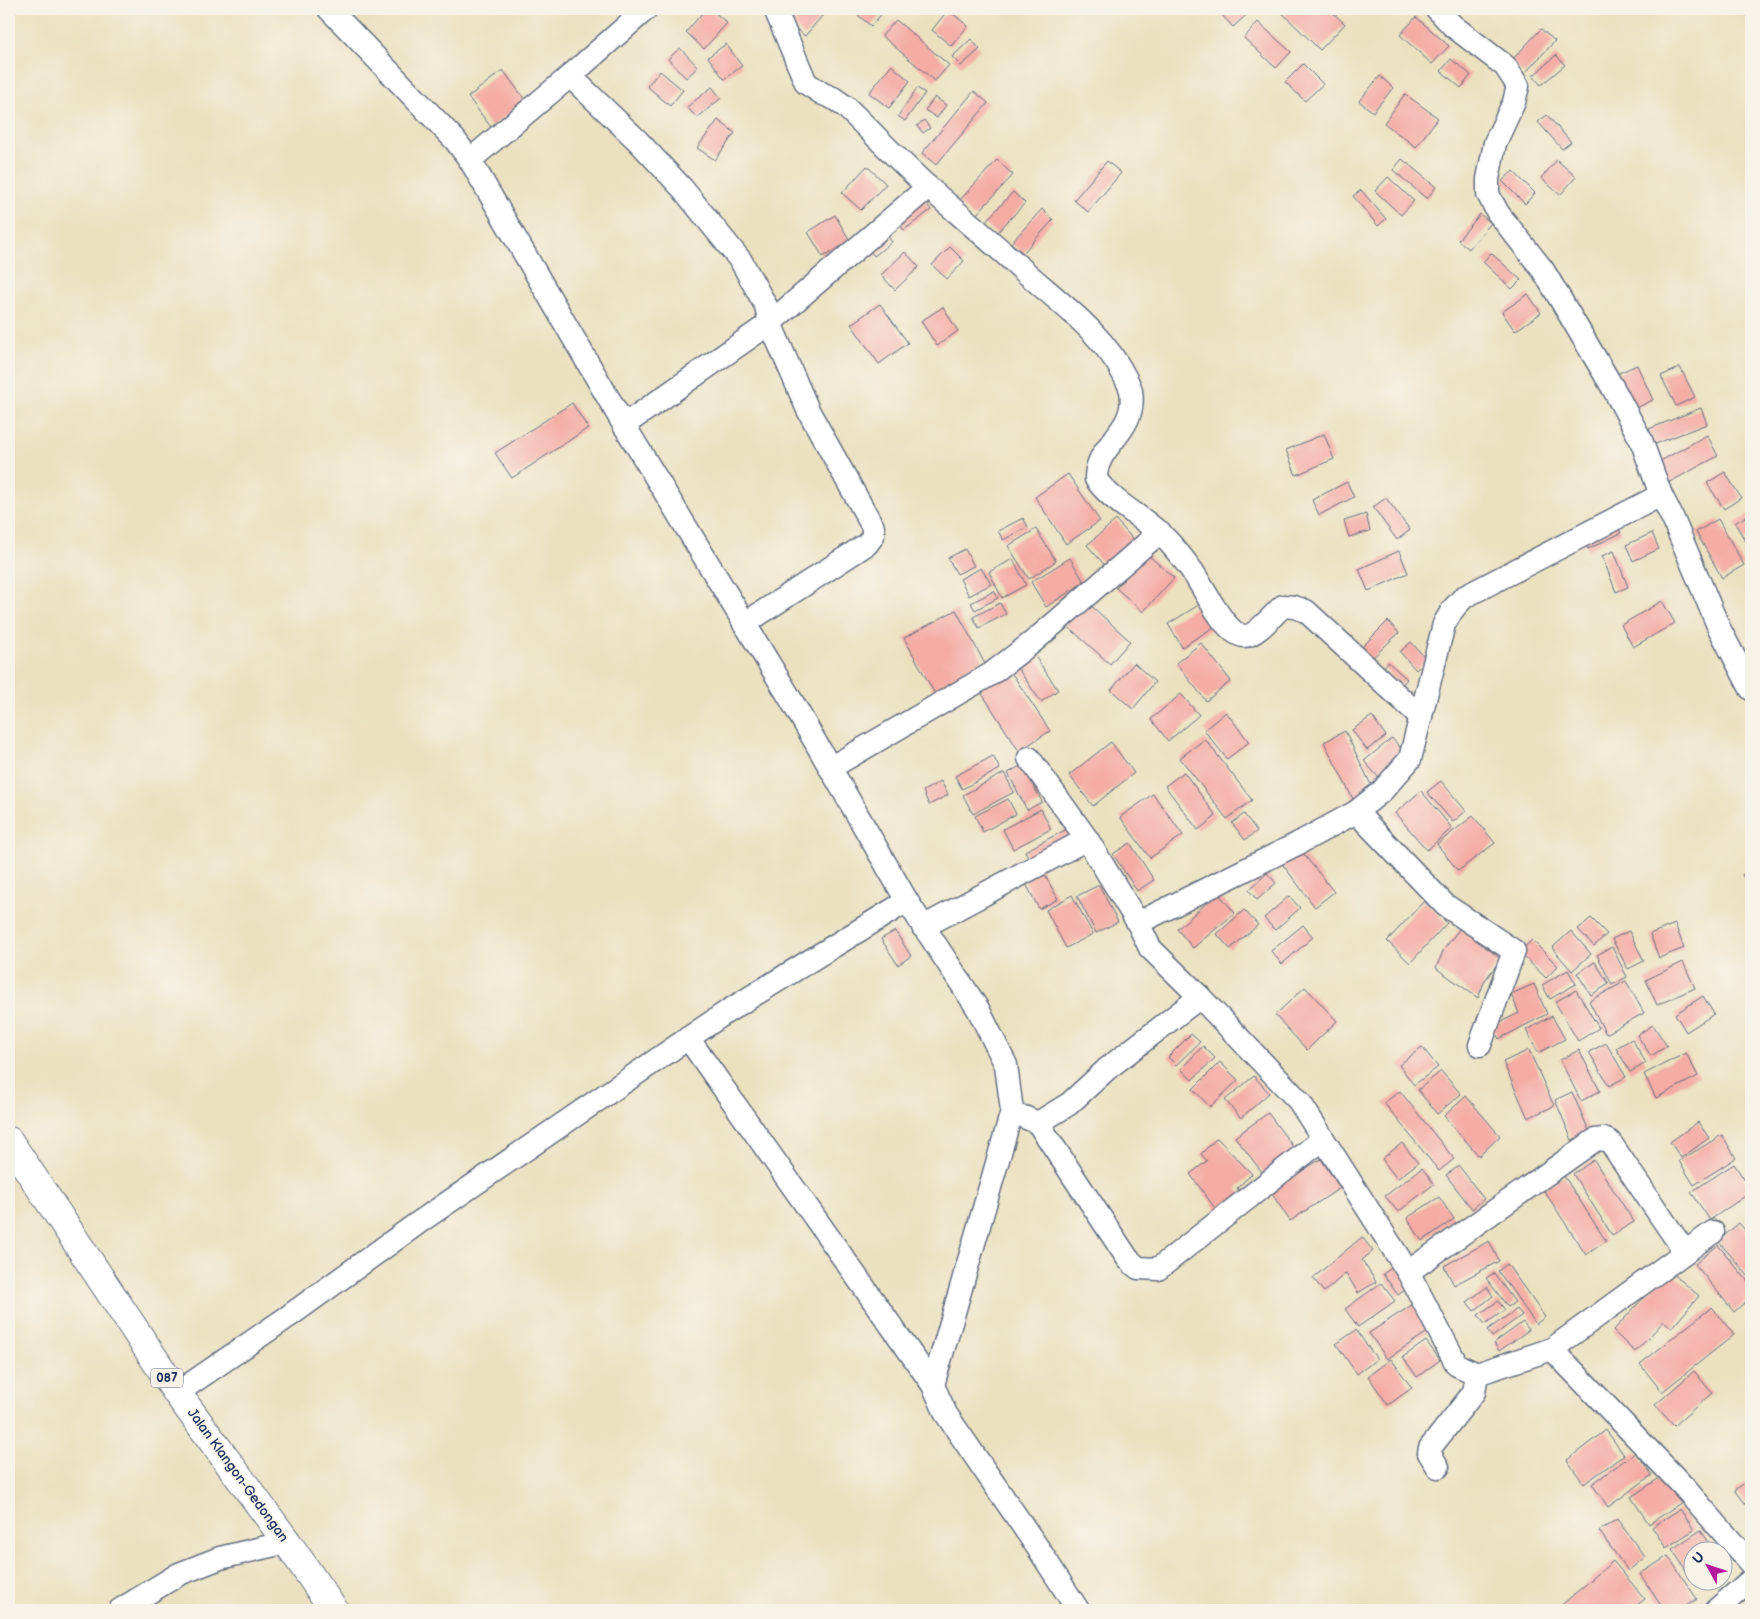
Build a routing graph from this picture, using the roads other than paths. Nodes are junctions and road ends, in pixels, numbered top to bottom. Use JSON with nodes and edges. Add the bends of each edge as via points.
{"nodes":[{"id":1,"x":329,"y":9,"type":"edge"},
{"id":2,"x":646,"y":9,"type":"edge"},
{"id":3,"x":775,"y":9,"type":"edge"},
{"id":4,"x":1436,"y":9,"type":"edge"},
{"id":5,"x":570,"y":76,"type":"junction"},
{"id":6,"x":470,"y":160,"type":"junction"},
{"id":7,"x":928,"y":186,"type":"junction"},
{"id":8,"x":770,"y":323,"type":"junction"},
{"id":9,"x":624,"y":425,"type":"junction"},
{"id":10,"x":1661,"y":495,"type":"junction"},
{"id":11,"x":1160,"y":532,"type":"junction"},
{"id":12,"x":744,"y":624,"type":"junction"},
{"id":13,"x":1751,"y":689,"type":"edge"},
{"id":14,"x":1421,"y":717,"type":"junction"},
{"id":15,"x":1029,"y":758,"type":"dead end"},
{"id":16,"x":830,"y":768,"type":"junction"},
{"id":17,"x":1356,"y":812,"type":"junction"},
{"id":18,"x":1087,"y":838,"type":"junction"},
{"id":19,"x":907,"y":901,"type":"junction"},
{"id":20,"x":1138,"y":923,"type":"junction"},
{"id":21,"x":923,"y":927,"type":"junction"},
{"id":22,"x":1200,"y":997,"type":"junction"},
{"id":23,"x":688,"y":1038,"type":"junction"},
{"id":24,"x":1480,"y":1046,"type":"dead end"},
{"id":25,"x":1012,"y":1111,"type":"junction"},
{"id":26,"x":1038,"y":1124,"type":"junction"},
{"id":27,"x":1324,"y":1139,"type":"junction"},
{"id":28,"x":9,"y":1141,"type":"edge"},
{"id":29,"x":1713,"y":1232,"type":"dead end"},
{"id":30,"x":1685,"y":1252,"type":"junction"},
{"id":31,"x":1408,"y":1272,"type":"junction"},
{"id":32,"x":1552,"y":1349,"type":"junction"},
{"id":33,"x":1477,"y":1374,"type":"junction"},
{"id":34,"x":933,"y":1385,"type":"junction"},
{"id":35,"x":177,"y":1393,"type":"junction"},
{"id":36,"x":1438,"y":1467,"type":"dead end"},
{"id":37,"x":287,"y":1542,"type":"junction"},
{"id":38,"x":1751,"y":1564,"type":"edge"},
{"id":39,"x":1751,"y":1580,"type":"edge"},
{"id":40,"x":120,"y":1610,"type":"edge"},
{"id":41,"x":334,"y":1610,"type":"edge"},
{"id":42,"x":1078,"y":1610,"type":"edge"},
{"id":43,"x":1716,"y":1610,"type":"edge"}],
"edges":[{"from":1,"to":6,"type":"street","via":[[455,140]]},
{"from":2,"to":5,"type":"street"},
{"from":3,"to":7,"type":"street","via":[[806,83],[846,107]]},
{"from":4,"to":10,"type":"street","via":[[1505,66],[1518,86],[1495,143],[1488,194],[1543,270],[1614,388],[1641,440]]},
{"from":5,"to":6,"type":"street"},
{"from":5,"to":8,"type":"street","via":[[682,188],[741,261],[766,306]]},
{"from":6,"to":9,"type":"street"},
{"from":7,"to":8,"type":"street"},
{"from":7,"to":11,"type":"street","via":[[1075,314],[1116,360],[1131,389],[1132,408],[1123,429],[1101,458],[1096,479],[1110,495]]},
{"from":8,"to":9,"type":"street"},
{"from":8,"to":12,"type":"street","via":[[808,410],[873,527],[873,536],[867,544]]},
{"from":9,"to":12,"type":"street"},
{"from":10,"to":13,"type":"street","via":[[1719,628]]},
{"from":10,"to":14,"type":"street","via":[[1464,597],[1444,624]]},
{"from":11,"to":14,"type":"street","via":[[1192,570],[1210,602],[1235,634],[1252,635],[1283,606],[1306,611]]},
{"from":11,"to":16,"type":"street","via":[[991,674]]},
{"from":12,"to":16,"type":"street"},
{"from":14,"to":17,"type":"street","via":[[1410,759],[1382,791]]},
{"from":15,"to":18,"type":"street"},
{"from":16,"to":19,"type":"street"},
{"from":17,"to":20,"type":"street"},
{"from":17,"to":24,"type":"street","via":[[1445,905],[1514,951]]},
{"from":18,"to":20,"type":"street"},
{"from":18,"to":21,"type":"street"},
{"from":19,"to":21,"type":"street"},
{"from":19,"to":23,"type":"street"},
{"from":20,"to":22,"type":"street","via":[[1150,948]]},
{"from":21,"to":25,"type":"street","via":[[978,1009],[1006,1065]]},
{"from":22,"to":26,"type":"street","via":[[1107,1069],[1069,1104]]},
{"from":22,"to":27,"type":"street","via":[[1300,1101]]},
{"from":23,"to":34,"type":"street"},
{"from":23,"to":35,"type":"street"},
{"from":25,"to":26,"type":"street"},
{"from":25,"to":34,"type":"street"},
{"from":26,"to":27,"type":"street","via":[[1128,1259],[1138,1268],[1148,1269],[1158,1269]]},
{"from":27,"to":31,"type":"street"},
{"from":28,"to":35,"type":"main road","name":"Jalan Klangon-Gedongan","number":"087"},
{"from":29,"to":30,"type":"street"},
{"from":30,"to":31,"type":"street","via":[[1610,1142],[1604,1139],[1596,1140]]},
{"from":30,"to":32,"type":"street"},
{"from":31,"to":33,"type":"street","via":[[1457,1365]]},
{"from":32,"to":33,"type":"street"},
{"from":32,"to":38,"type":"street","via":[[1683,1486]]},
{"from":33,"to":36,"type":"street","via":[[1474,1392],[1430,1448],[1429,1453]]},
{"from":34,"to":42,"type":"street","via":[[946,1414]]},
{"from":35,"to":37,"type":"main road","name":"Jalan Klangon-Gedongan","number":"087"},
{"from":37,"to":40,"type":"street","via":[[220,1558],[179,1574]]},
{"from":37,"to":41,"type":"main road","name":"Jalan Klangon-Gedongan","number":"087"},
{"from":39,"to":43,"type":"street"}]}
